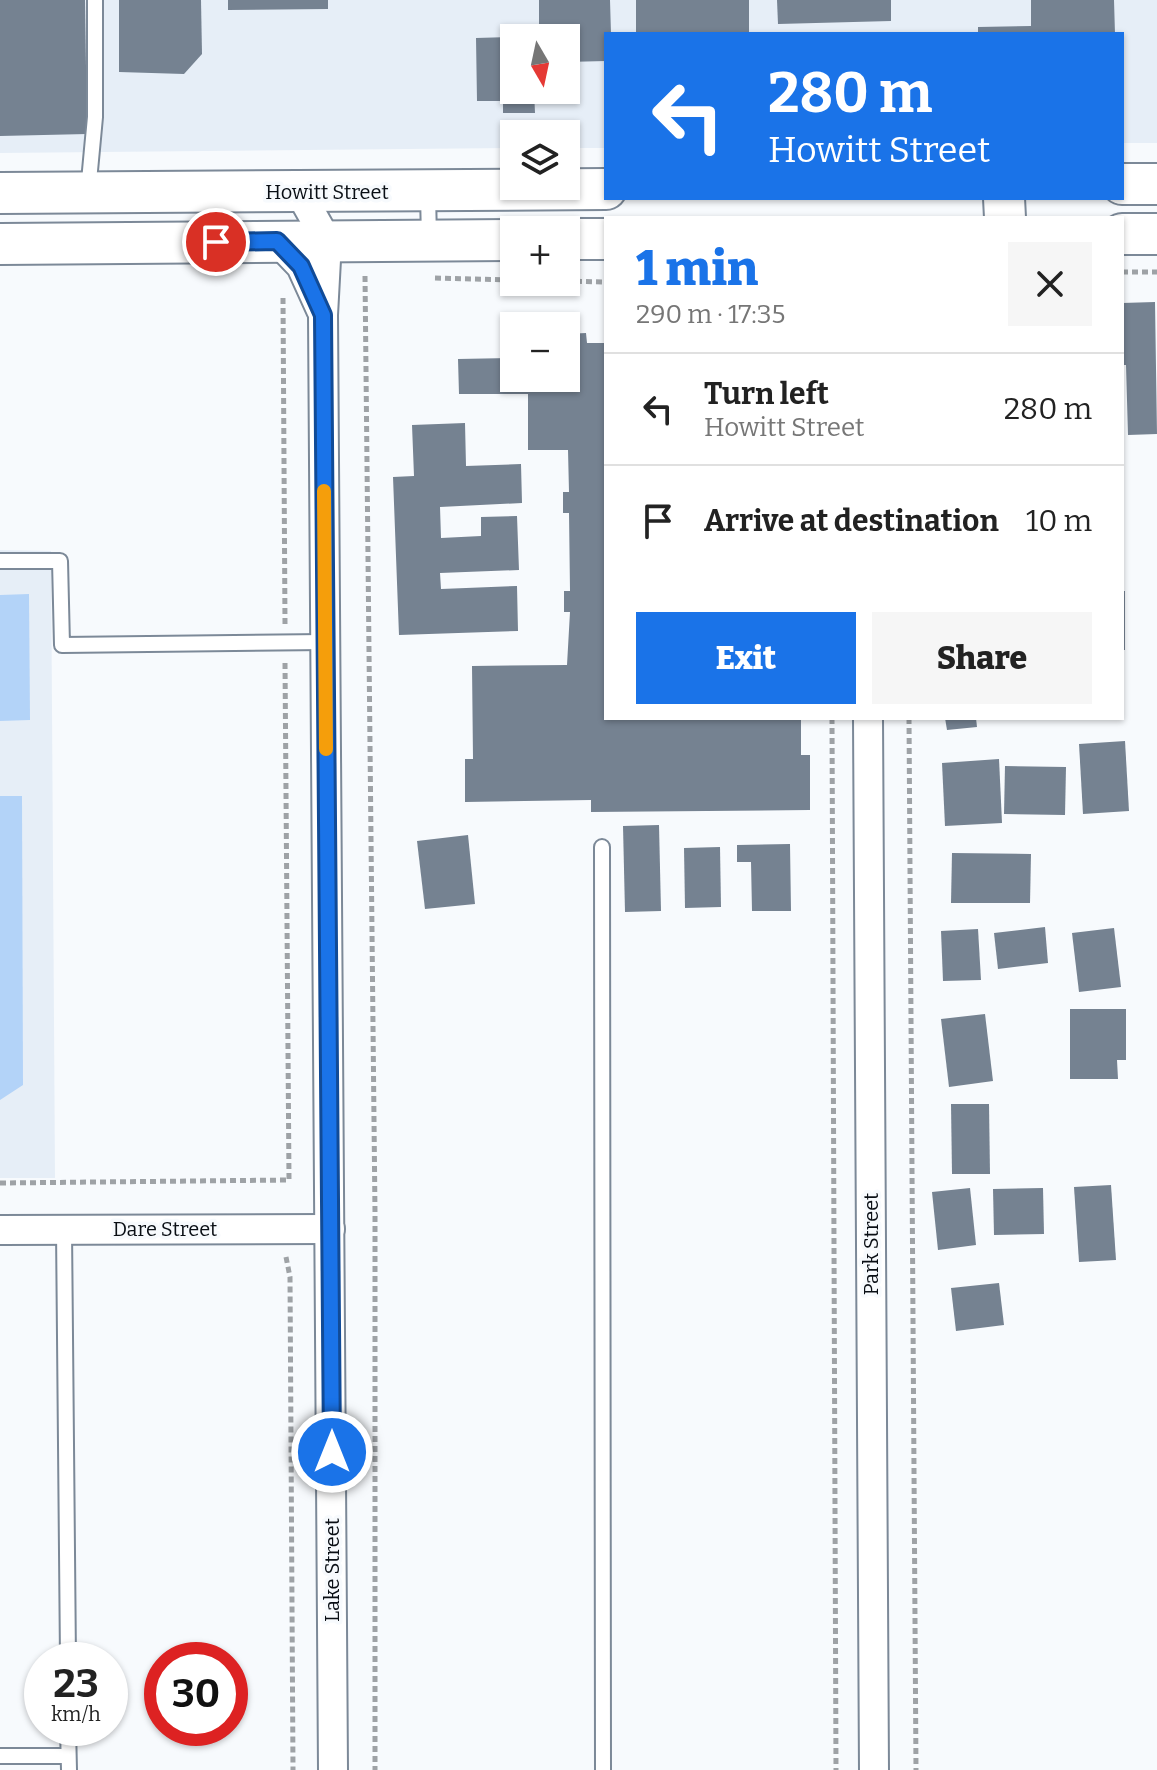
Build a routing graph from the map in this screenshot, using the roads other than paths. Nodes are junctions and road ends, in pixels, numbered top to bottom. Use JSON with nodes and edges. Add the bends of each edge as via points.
{"nodes":[{"id":1,"x":95,"y":0,"type":"edge"},
{"id":2,"x":1124,"y":184,"type":"edge"},
{"id":3,"x":1157,"y":184,"type":"edge"},
{"id":4,"x":604,"y":189,"type":"edge"},
{"id":5,"x":88,"y":192,"type":"junction"},
{"id":6,"x":428,"y":192,"type":"junction"},
{"id":7,"x":0,"y":193,"type":"edge"},
{"id":8,"x":300,"y":193,"type":"junction"},
{"id":9,"x":1124,"y":234,"type":"edge"},
{"id":10,"x":1157,"y":234,"type":"edge"},
{"id":11,"x":580,"y":239,"type":"edge"},
{"id":12,"x":604,"y":239,"type":"edge"},
{"id":13,"x":500,"y":240,"type":"edge"},
{"id":14,"x":277,"y":241,"type":"junction"},
{"id":15,"x":327,"y":241,"type":"junction"},
{"id":16,"x":429,"y":241,"type":"junction"},
{"id":17,"x":0,"y":244,"type":"edge"},
{"id":18,"x":323,"y":315,"type":"junction"},
{"id":19,"x":0,"y":561,"type":"edge"},
{"id":20,"x":325,"y":642,"type":"junction"},
{"id":21,"x":868,"y":720,"type":"edge"},
{"id":22,"x":602,"y":847,"type":"dead end"},
{"id":23,"x":64,"y":1229,"type":"junction"},
{"id":24,"x":330,"y":1229,"type":"junction"},
{"id":25,"x":0,"y":1230,"type":"edge"},
{"id":26,"x":68,"y":1642,"type":"edge"},
{"id":27,"x":0,"y":1756,"type":"edge"},
{"id":28,"x":68,"y":1763,"type":"edge"},
{"id":29,"x":333,"y":1770,"type":"edge"},
{"id":30,"x":603,"y":1770,"type":"edge"},
{"id":31,"x":874,"y":1770,"type":"edge"}],
"edges":[{"from":1,"to":5,"type":"lane","via":[[95,117]]},
{"from":2,"to":3,"type":"main road"},
{"from":4,"to":6,"type":"main road","name":"Howitt Street"},
{"from":5,"to":7,"type":"main road","name":"Howitt Street"},
{"from":5,"to":8,"type":"main road","name":"Howitt Street"},
{"from":6,"to":8,"type":"main road","name":"Howitt Street"},
{"from":6,"to":16,"type":"lane"},
{"from":8,"to":15,"type":"street"},
{"from":9,"to":10,"type":"main road"},
{"from":11,"to":12,"type":"main road"},
{"from":13,"to":16,"type":"main road"},
{"from":14,"to":15,"type":"main road"},
{"from":14,"to":17,"type":"main road"},
{"from":14,"to":18,"type":"street","name":"Lake Street","via":[[301,266]]},
{"from":15,"to":16,"type":"main road"},
{"from":15,"to":18,"type":"street","name":"Lake Street"},
{"from":18,"to":20,"type":"street","name":"Lake Street"},
{"from":19,"to":20,"type":"lane","via":[[60,561],[62,645]]},
{"from":20,"to":24,"type":"street","name":"Lake Street"},
{"from":21,"to":31,"type":"street","name":"Park Street"},
{"from":22,"to":30,"type":"lane"},
{"from":23,"to":24,"type":"street","name":"Dare Street"},
{"from":23,"to":25,"type":"street","name":"Dare Street"},
{"from":23,"to":26,"type":"lane"},
{"from":24,"to":29,"type":"street","name":"Lake Street"},
{"from":27,"to":28,"type":"lane"}]}
